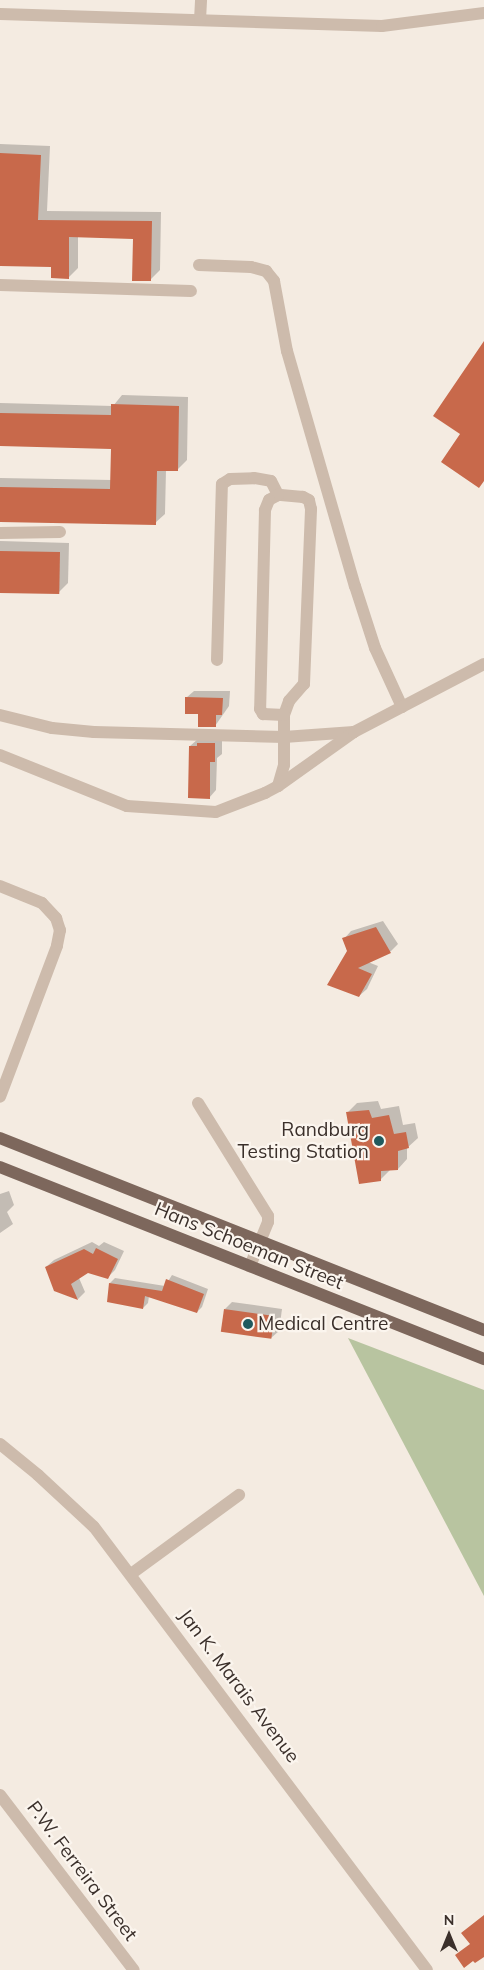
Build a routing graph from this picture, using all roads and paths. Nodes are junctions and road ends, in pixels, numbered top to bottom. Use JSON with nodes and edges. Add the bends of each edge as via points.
{"nodes":[{"id":1,"x":201,"y":0,"type":"edge"},
{"id":2,"x":484,"y":13,"type":"edge"},
{"id":3,"x":0,"y":14,"type":"edge"},
{"id":4,"x":200,"y":20,"type":"junction"},
{"id":5,"x":199,"y":265,"type":"dead end"},
{"id":6,"x":0,"y":285,"type":"edge"},
{"id":7,"x":191,"y":291,"type":"dead end"},
{"id":8,"x":278,"y":495,"type":"junction"},
{"id":9,"x":0,"y":532,"type":"edge"},
{"id":10,"x":60,"y":532,"type":"dead end"},
{"id":11,"x":217,"y":660,"type":"dead end"},
{"id":12,"x":484,"y":664,"type":"edge"},
{"id":13,"x":402,"y":708,"type":"junction"},
{"id":14,"x":0,"y":714,"type":"edge"},
{"id":15,"x":284,"y":715,"type":"junction"},
{"id":16,"x":354,"y":732,"type":"junction"},
{"id":17,"x":284,"y":737,"type":"junction"},
{"id":18,"x":0,"y":755,"type":"edge"},
{"id":19,"x":278,"y":786,"type":"junction"},
{"id":20,"x":0,"y":886,"type":"edge"},
{"id":21,"x":0,"y":1096,"type":"edge"},
{"id":22,"x":198,"y":1103,"type":"dead end"},
{"id":23,"x":0,"y":1138,"type":"edge"},
{"id":24,"x":0,"y":1167,"type":"edge"},
{"id":25,"x":260,"y":1243,"type":"junction"},
{"id":26,"x":250,"y":1266,"type":"junction"},
{"id":27,"x":484,"y":1330,"type":"edge"},
{"id":28,"x":484,"y":1359,"type":"edge"},
{"id":29,"x":0,"y":1444,"type":"edge"},
{"id":30,"x":240,"y":1496,"type":"dead end"},
{"id":31,"x":131,"y":1574,"type":"junction"},
{"id":32,"x":0,"y":1795,"type":"edge"},
{"id":33,"x":134,"y":1970,"type":"edge"},
{"id":34,"x":427,"y":1970,"type":"edge"}],
"edges":[{"from":1,"to":4,"type":"street"},
{"from":2,"to":4,"type":"street","via":[[382,26]]},
{"from":3,"to":4,"type":"street"},
{"from":5,"to":13,"type":"street","via":[[251,267],[266,271],[274,281],[286,351],[355,586],[375,648]]},
{"from":6,"to":7,"type":"street"},
{"from":8,"to":11,"type":"street","via":[[271,481],[230,479],[222,484]]},
{"from":8,"to":15,"type":"street","via":[[269,500],[265,510],[260,709],[263,714]]},
{"from":8,"to":15,"type":"street","via":[[303,496],[309,500],[311,509],[304,684],[289,701]]},
{"from":9,"to":10,"type":"street"},
{"from":12,"to":13,"type":"street"},
{"from":13,"to":16,"type":"street"},
{"from":14,"to":17,"type":"street","via":[[52,728],[94,732]]},
{"from":15,"to":17,"type":"street"},
{"from":16,"to":17,"type":"street"},
{"from":16,"to":19,"type":"street"},
{"from":17,"to":19,"type":"street","via":[[284,765]]},
{"from":18,"to":19,"type":"street","via":[[127,806],[216,812]]},
{"from":20,"to":21,"type":"street","via":[[42,903],[56,918],[60,930],[58,946]]},
{"from":22,"to":25,"type":"street","via":[[265,1211],[268,1222]]},
{"from":23,"to":25,"type":"main road","name":"Hans Schoeman Street"},
{"from":24,"to":26,"type":"main road","name":"Hans Schoeman Street"},
{"from":25,"to":26,"type":"street"},
{"from":25,"to":27,"type":"main road","name":"Hans Schoeman Street"},
{"from":26,"to":28,"type":"main road","name":"Hans Schoeman Street"},
{"from":29,"to":31,"type":"street","name":"Jan K. Marais Avenue","via":[[68,1501],[94,1527]]},
{"from":30,"to":31,"type":"street"},
{"from":31,"to":34,"type":"street","name":"Jan K. Marais Avenue"},
{"from":32,"to":33,"type":"street","name":"P.W. Ferreira Street"}]}
